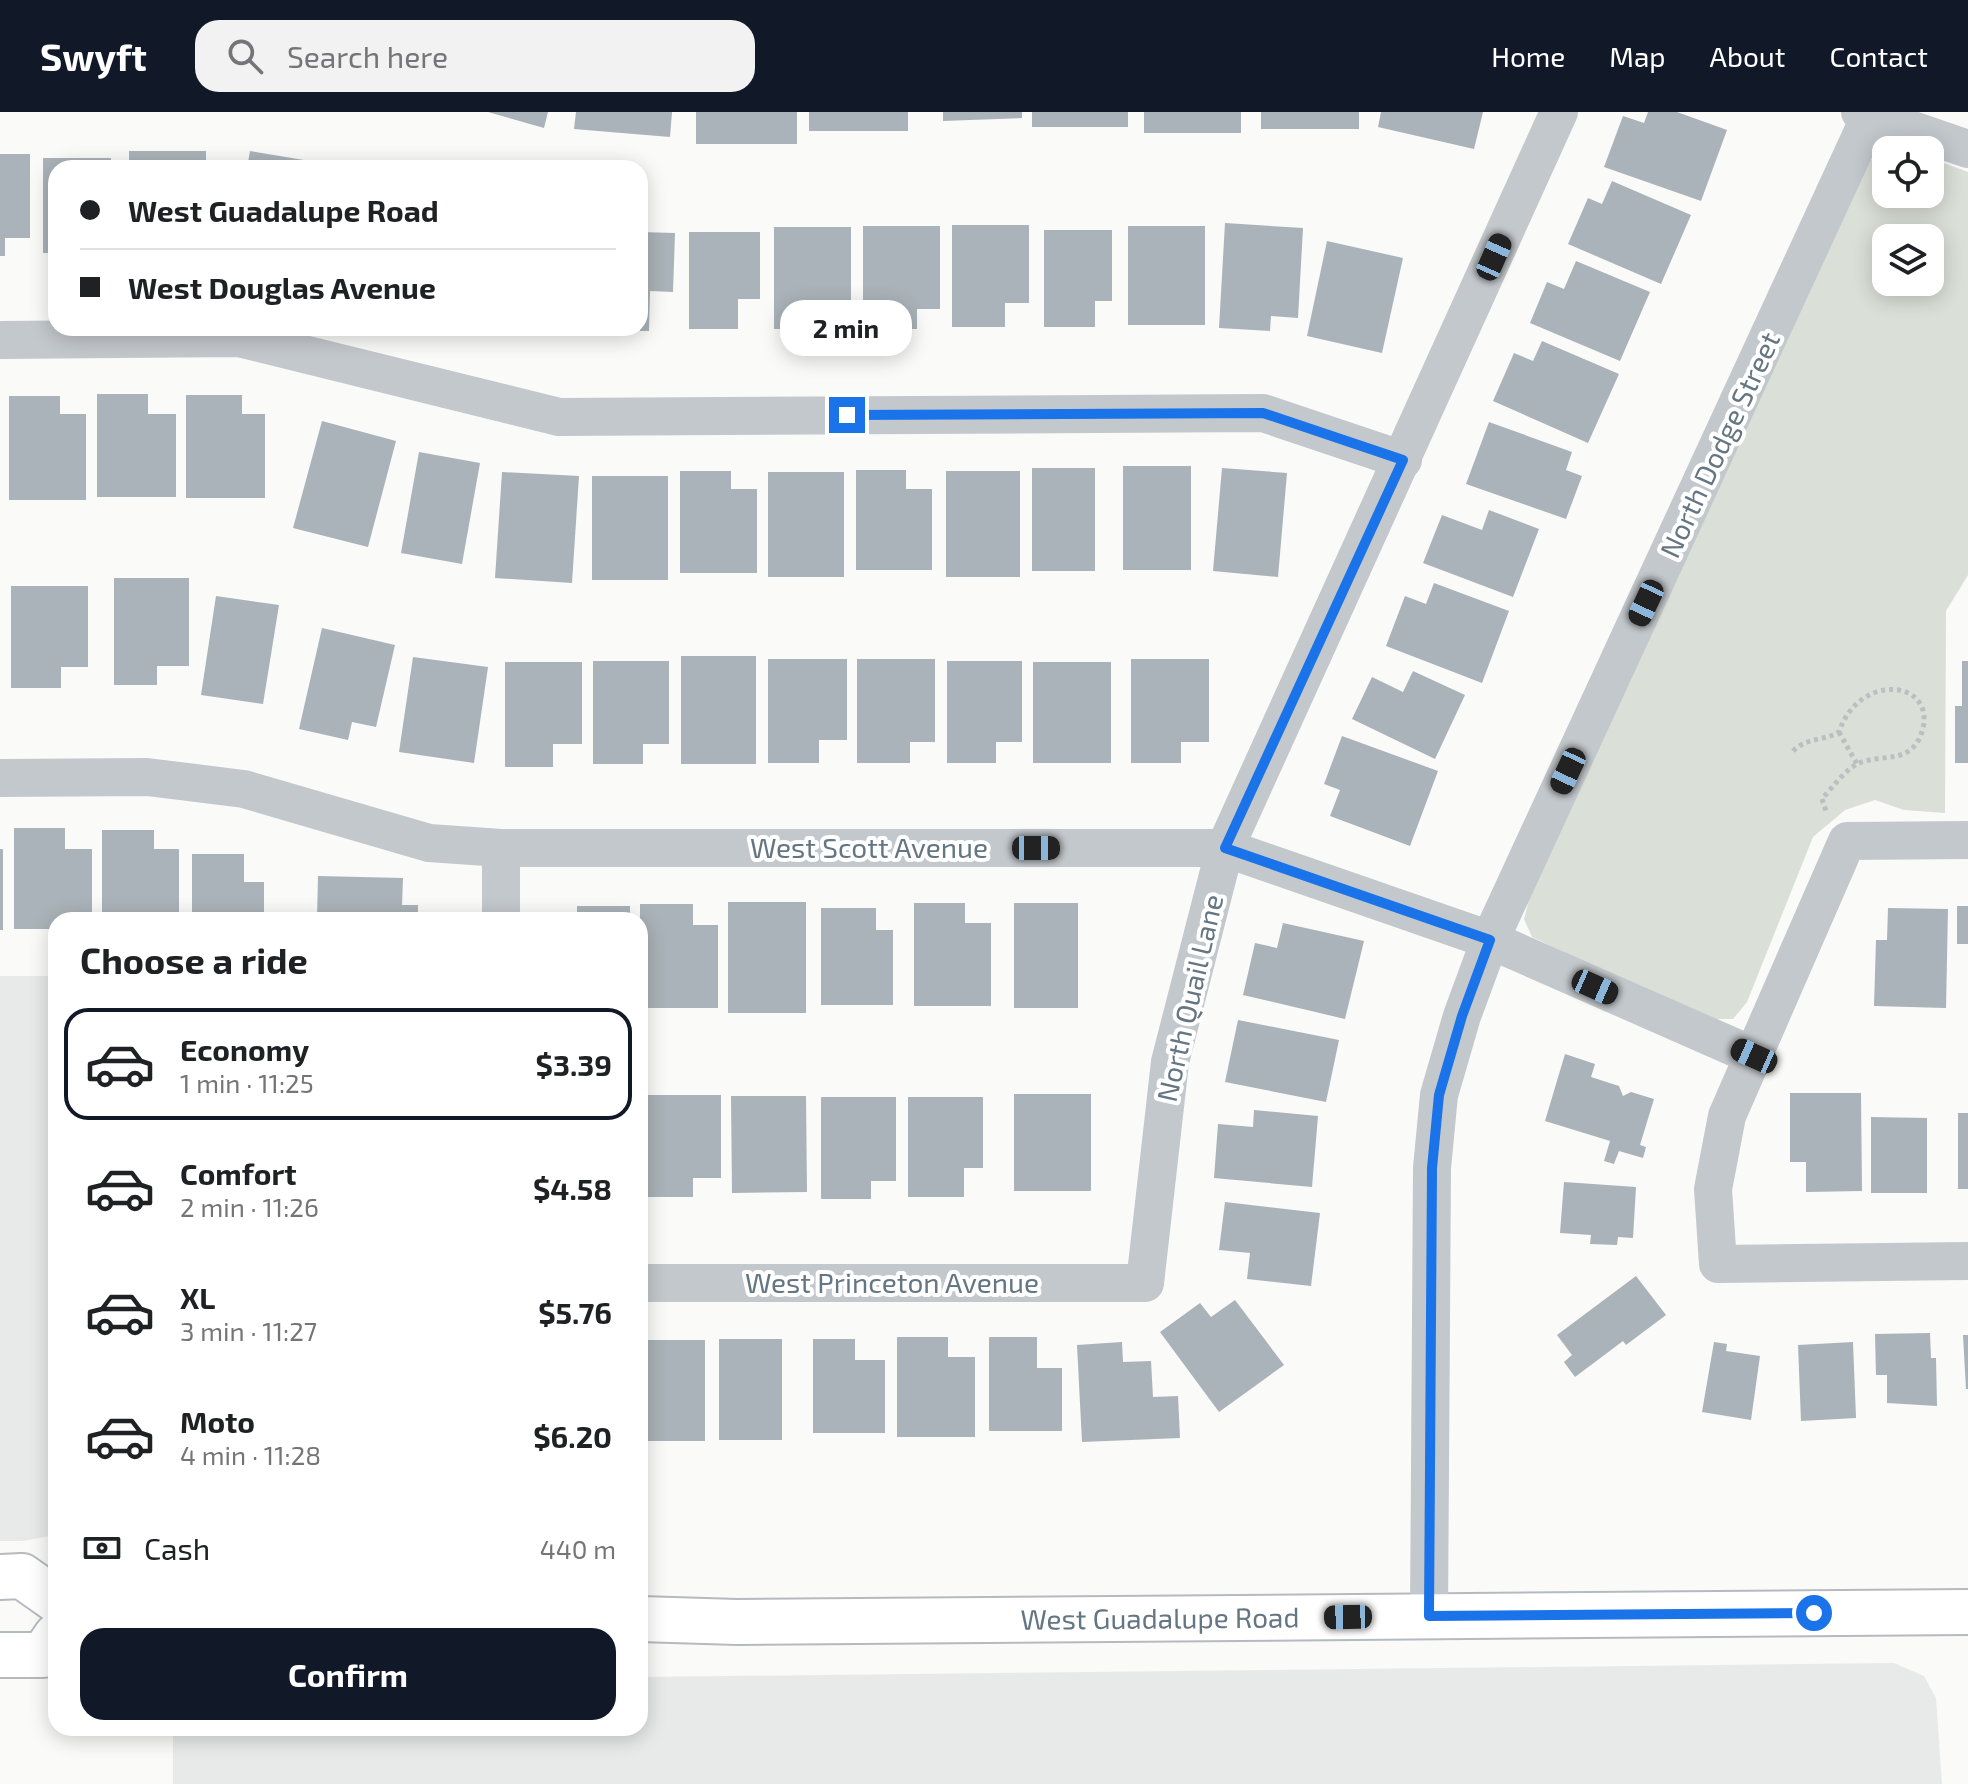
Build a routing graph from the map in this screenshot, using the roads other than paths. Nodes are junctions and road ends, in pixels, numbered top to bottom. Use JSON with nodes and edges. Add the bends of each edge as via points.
{"nodes":[{"id":1,"x":1559,"y":112,"type":"edge"},
{"id":2,"x":1868,"y":113,"type":"edge"},
{"id":3,"x":1968,"y":149,"type":"edge"},
{"id":4,"x":0,"y":340,"type":"edge"},
{"id":5,"x":1403,"y":460,"type":"junction"},
{"id":6,"x":0,"y":778,"type":"edge"},
{"id":7,"x":1968,"y":840,"type":"edge"},
{"id":8,"x":501,"y":848,"type":"junction"},
{"id":9,"x":1225,"y":848,"type":"junction"},
{"id":10,"x":501,"y":912,"type":"edge"},
{"id":11,"x":1490,"y":940,"type":"junction"},
{"id":12,"x":1754,"y":1056,"type":"junction"},
{"id":13,"x":1968,"y":1261,"type":"edge"},
{"id":14,"x":648,"y":1283,"type":"edge"},
{"id":15,"x":1145,"y":1283,"type":"joint"},
{"id":16,"x":0,"y":1577,"type":"edge"},
{"id":17,"x":48,"y":1594,"type":"edge"},
{"id":18,"x":1968,"y":1612,"type":"edge"},
{"id":19,"x":1429,"y":1616,"type":"junction"},
{"id":20,"x":648,"y":1619,"type":"edge"},
{"id":21,"x":1968,"y":1622,"type":"edge"},
{"id":22,"x":48,"y":1648,"type":"edge"},
{"id":23,"x":0,"y":1655,"type":"edge"}],
"edges":[{"from":1,"to":5,"type":"street","name":"North Quail Lane"},
{"from":2,"to":3,"type":"street"},
{"from":2,"to":11,"type":"street","name":"North Dodge Street"},
{"from":4,"to":5,"type":"street","via":[[239,338],[559,417],[1263,413]]},
{"from":5,"to":9,"type":"street","name":"North Quail Lane"},
{"from":6,"to":8,"type":"street","name":"West Scott Avenue","via":[[147,777],[244,789],[429,843]]},
{"from":7,"to":12,"type":"street","via":[[1847,841]]},
{"from":8,"to":9,"type":"street","name":"West Scott Avenue"},
{"from":8,"to":10,"type":"street"},
{"from":9,"to":11,"type":"street","name":"West Scott Avenue"},
{"from":9,"to":15,"type":"street","name":"North Quail Lane","via":[[1170,1062]]},
{"from":11,"to":12,"type":"street","name":"West Scott Avenue"},
{"from":11,"to":19,"type":"street","name":"North Dodge Street","via":[[1439,1095],[1432,1168]]},
{"from":12,"to":13,"type":"street","via":[[1727,1116],[1713,1189],[1718,1264]]},
{"from":14,"to":15,"type":"street","name":"West Princeton Avenue"},
{"from":16,"to":17,"type":"main road","via":[[22,1576]]},
{"from":18,"to":19,"type":"main road","name":"West Guadalupe Road"},
{"from":18,"to":21,"type":"street"},
{"from":19,"to":20,"type":"main road","name":"West Guadalupe Road"},
{"from":22,"to":23,"type":"main road","via":[[43,1655]]}]}
